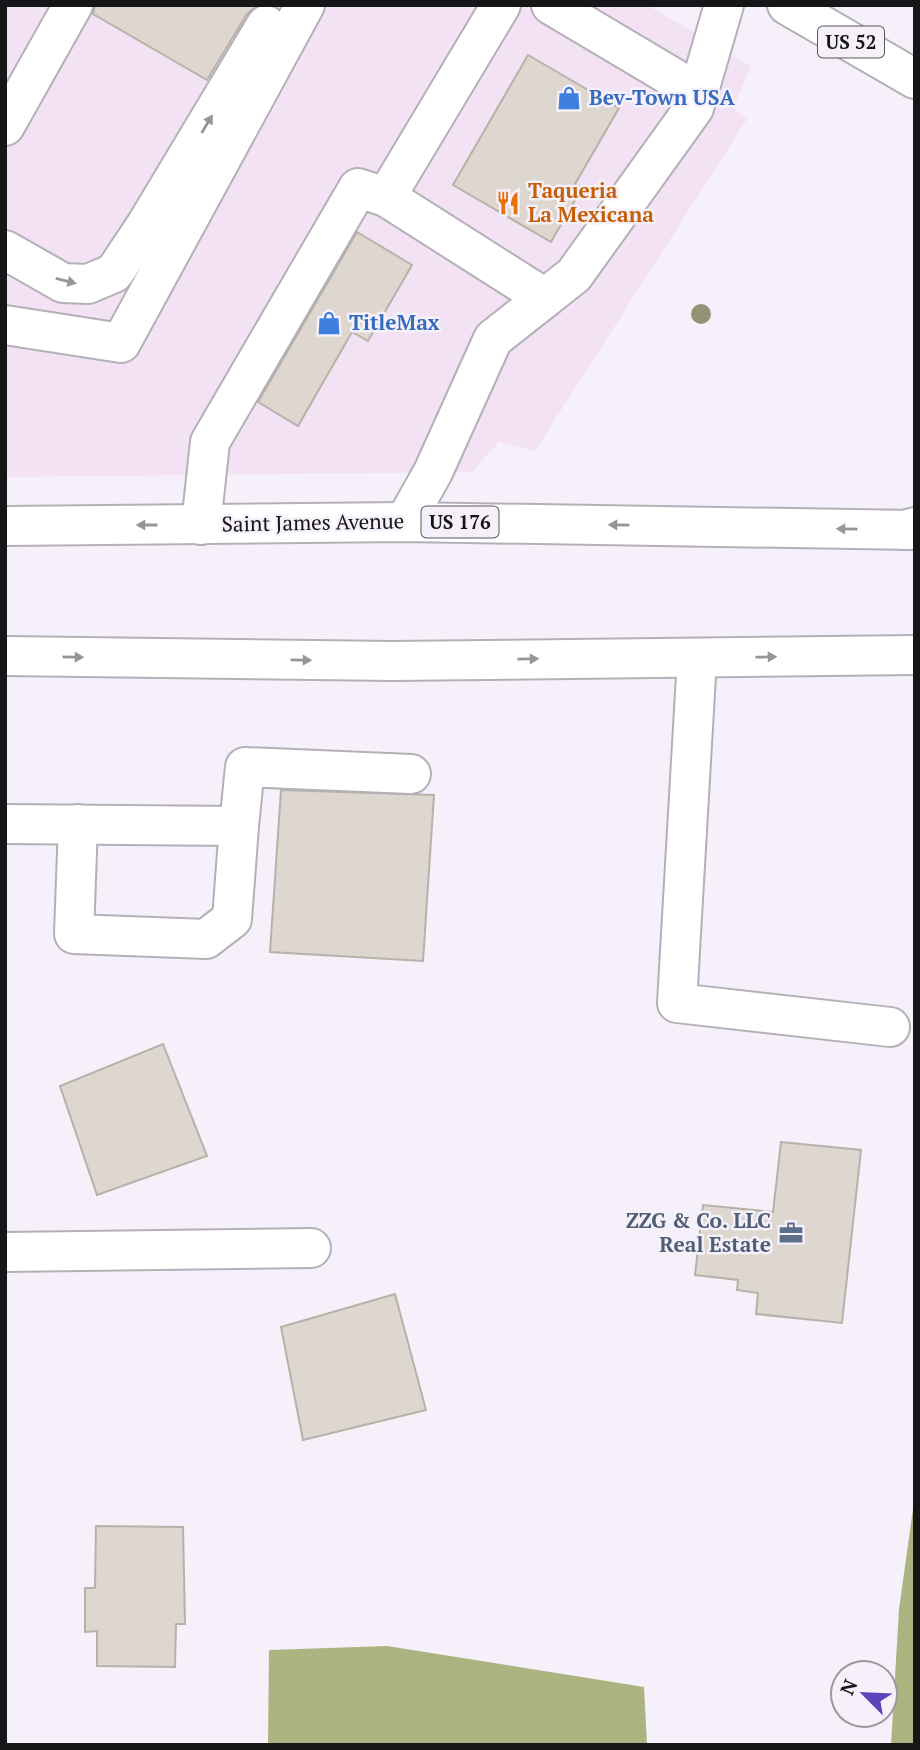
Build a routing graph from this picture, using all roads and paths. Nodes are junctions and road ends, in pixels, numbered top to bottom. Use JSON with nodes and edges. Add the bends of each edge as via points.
{"nodes":[{"id":1,"x":73,"y":5,"type":"edge"},
{"id":2,"x":278,"y":5,"type":"edge"},
{"id":3,"x":305,"y":5,"type":"edge"},
{"id":4,"x":501,"y":5,"type":"edge"},
{"id":5,"x":551,"y":5,"type":"edge"},
{"id":6,"x":724,"y":5,"type":"edge"},
{"id":7,"x":787,"y":5,"type":"edge"},
{"id":8,"x":915,"y":79,"type":"edge"},
{"id":9,"x":699,"y":93,"type":"junction"},
{"id":10,"x":5,"y":126,"type":"edge"},
{"id":11,"x":386,"y":197,"type":"junction"},
{"id":12,"x":5,"y":250,"type":"edge"},
{"id":13,"x":545,"y":298,"type":"junction"},
{"id":14,"x":5,"y":325,"type":"edge"},
{"id":15,"x":405,"y":522,"type":"junction"},
{"id":16,"x":201,"y":524,"type":"junction"},
{"id":17,"x":5,"y":526,"type":"edge"},
{"id":18,"x":911,"y":529,"type":"edge"},
{"id":19,"x":915,"y":655,"type":"edge"},
{"id":20,"x":5,"y":656,"type":"edge"},
{"id":21,"x":697,"y":658,"type":"junction"},
{"id":22,"x":411,"y":774,"type":"dead end"},
{"id":23,"x":5,"y":824,"type":"edge"},
{"id":24,"x":78,"y":824,"type":"junction"},
{"id":25,"x":239,"y":826,"type":"junction"},
{"id":26,"x":890,"y":1027,"type":"dead end"},
{"id":27,"x":311,"y":1248,"type":"dead end"},
{"id":28,"x":5,"y":1252,"type":"edge"}],
"edges":[{"from":1,"to":10,"type":"main road"},
{"from":12,"to":2,"type":"main road","one_way":true,"via":[[63,283],[88,284],[114,273]]},
{"from":3,"to":14,"type":"main road","via":[[121,343]]},
{"from":4,"to":11,"type":"main road"},
{"from":5,"to":9,"type":"main road"},
{"from":6,"to":9,"type":"main road"},
{"from":7,"to":8,"type":"main road","number":"US 52"},
{"from":9,"to":13,"type":"main road","via":[[694,108],[573,275]]},
{"from":11,"to":13,"type":"main road"},
{"from":11,"to":16,"type":"main road","via":[[358,188],[210,442]]},
{"from":13,"to":15,"type":"main road","via":[[493,339],[433,472]]},
{"from":15,"to":16,"type":"main road","name":"Saint James Avenue","number":"US 176"},
{"from":18,"to":15,"type":"main road","name":"Saint James Avenue","number":"US 176","one_way":true},
{"from":16,"to":17,"type":"main road","name":"Saint James Avenue","number":"US 176","one_way":true},
{"from":21,"to":19,"type":"main road","one_way":true},
{"from":20,"to":21,"type":"main road","one_way":true,"via":[[393,661]]},
{"from":21,"to":26,"type":"main road","via":[[677,1003]]},
{"from":22,"to":25,"type":"main road","via":[[245,767]]},
{"from":23,"to":24,"type":"main road"},
{"from":24,"to":25,"type":"main road"},
{"from":24,"to":25,"type":"main road","via":[[74,934],[206,939],[232,919]]},
{"from":27,"to":28,"type":"main road"}]}
